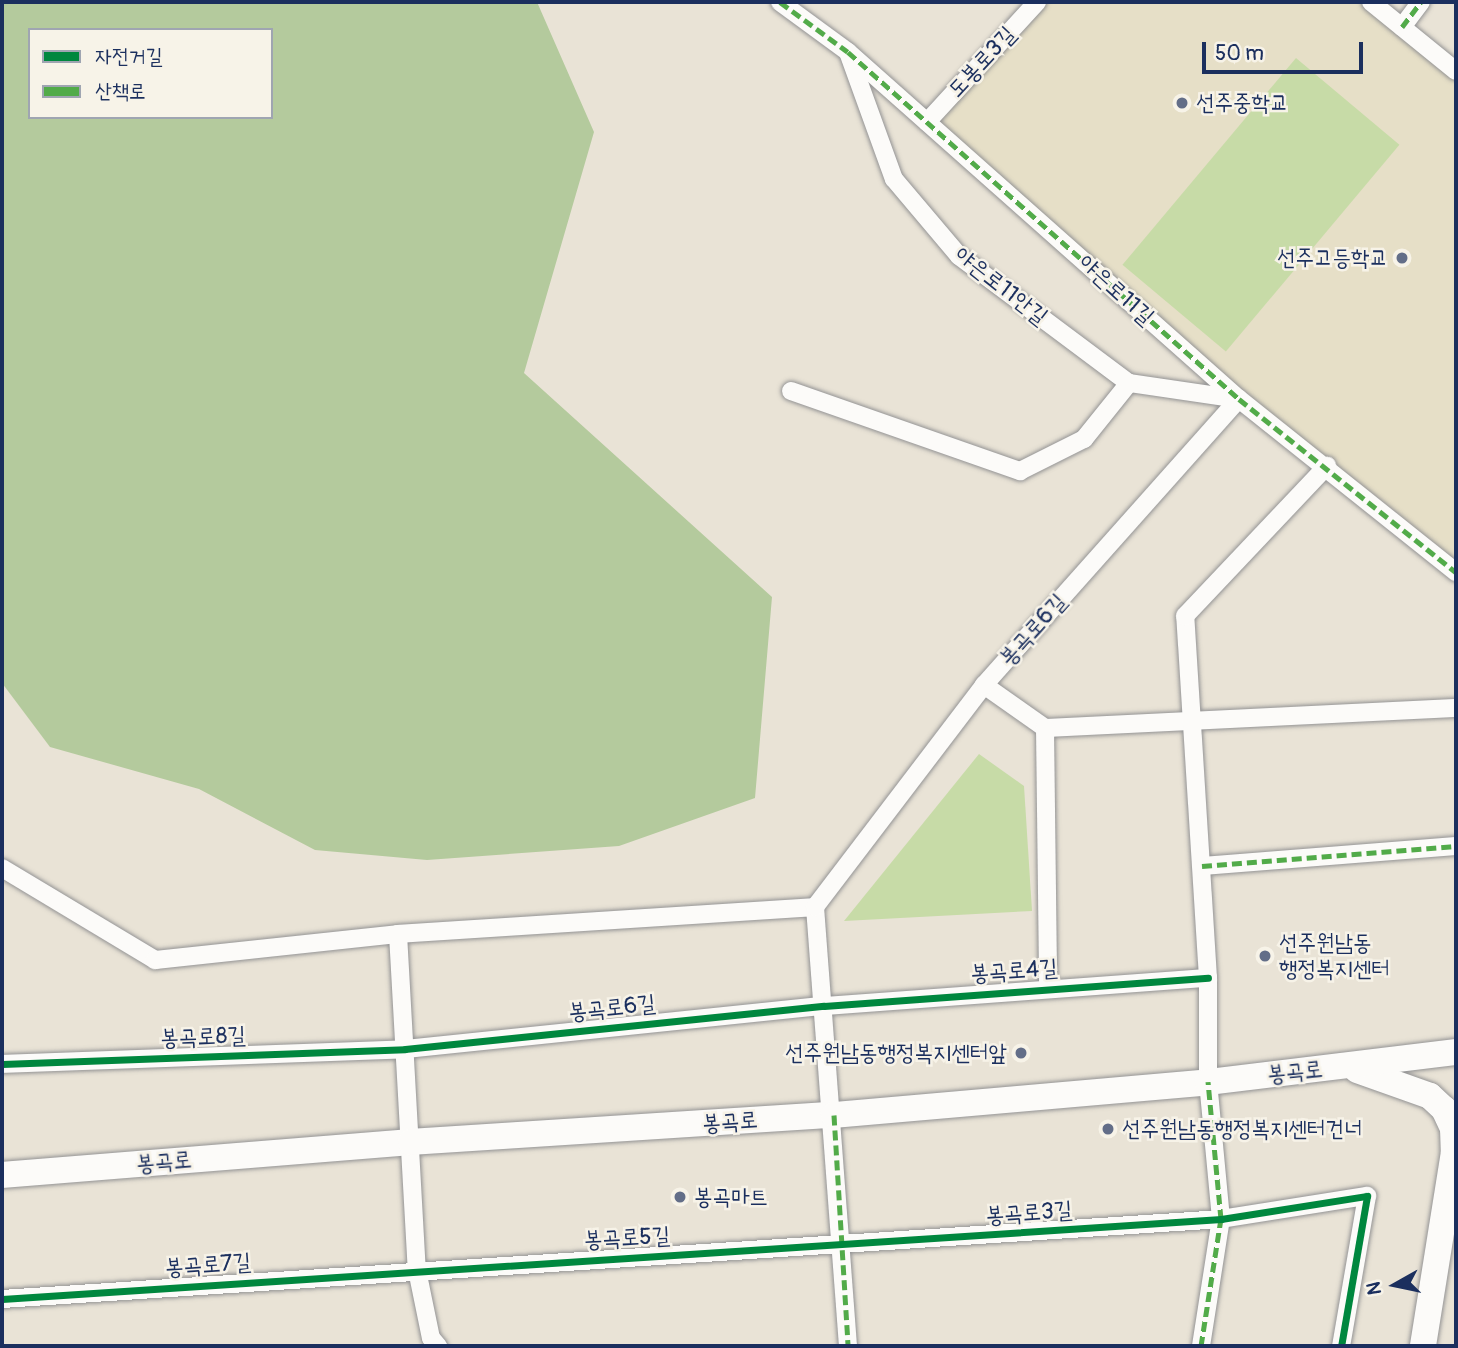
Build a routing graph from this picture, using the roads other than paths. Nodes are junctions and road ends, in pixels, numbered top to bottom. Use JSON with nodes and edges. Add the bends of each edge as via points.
{"nodes":[{"id":1,"x":780,"y":2,"type":"edge"},
{"id":2,"x":1037,"y":2,"type":"edge"},
{"id":3,"x":1371,"y":2,"type":"edge"},
{"id":4,"x":1421,"y":2,"type":"edge"},
{"id":5,"x":1402,"y":27,"type":"junction"},
{"id":6,"x":848,"y":52,"type":"junction"},
{"id":7,"x":1456,"y":71,"type":"edge"},
{"id":8,"x":927,"y":121,"type":"junction"},
{"id":9,"x":1129,"y":383,"type":"junction"},
{"id":10,"x":792,"y":391,"type":"dead end"},
{"id":11,"x":1239,"y":400,"type":"junction"},
{"id":12,"x":1326,"y":466,"type":"junction"},
{"id":13,"x":1456,"y":572,"type":"edge"},
{"id":14,"x":984,"y":685,"type":"junction"},
{"id":15,"x":1456,"y":708,"type":"edge"},
{"id":16,"x":1191,"y":718,"type":"junction"},
{"id":17,"x":1045,"y":728,"type":"junction"},
{"id":18,"x":1456,"y":846,"type":"edge"},
{"id":19,"x":1202,"y":866,"type":"junction"},
{"id":20,"x":2,"y":868,"type":"edge"},
{"id":21,"x":816,"y":907,"type":"junction"},
{"id":22,"x":398,"y":934,"type":"junction"},
{"id":23,"x":1208,"y":978,"type":"junction"},
{"id":24,"x":1048,"y":987,"type":"junction"},
{"id":25,"x":824,"y":1006,"type":"junction"},
{"id":26,"x":405,"y":1049,"type":"junction"},
{"id":27,"x":1456,"y":1052,"type":"edge"},
{"id":28,"x":2,"y":1064,"type":"edge"},
{"id":29,"x":1345,"y":1066,"type":"junction"},
{"id":30,"x":1208,"y":1082,"type":"junction"},
{"id":31,"x":834,"y":1115,"type":"junction"},
{"id":32,"x":411,"y":1142,"type":"junction"},
{"id":33,"x":2,"y":1175,"type":"edge"},
{"id":34,"x":1221,"y":1219,"type":"junction"},
{"id":35,"x":839,"y":1246,"type":"junction"},
{"id":36,"x":417,"y":1270,"type":"junction"},
{"id":37,"x":2,"y":1299,"type":"edge"},
{"id":38,"x":438,"y":1346,"type":"edge"},
{"id":39,"x":848,"y":1346,"type":"edge"},
{"id":40,"x":1200,"y":1346,"type":"edge"},
{"id":41,"x":1342,"y":1346,"type":"edge"},
{"id":42,"x":1423,"y":1346,"type":"edge"}],
"edges":[{"from":1,"to":6,"type":"street","name":"야은로11길"},
{"from":2,"to":8,"type":"street","name":"도봉로3길"},
{"from":3,"to":5,"type":"street"},
{"from":4,"to":5,"type":"street"},
{"from":5,"to":7,"type":"street"},
{"from":6,"to":8,"type":"street","name":"야은로11길"},
{"from":6,"to":9,"type":"street","name":"야은로11안길","via":[[894,179],[959,257]]},
{"from":8,"to":11,"type":"street","name":"야은로11길"},
{"from":9,"to":10,"type":"street","via":[[1084,439],[1020,471]]},
{"from":9,"to":11,"type":"street","name":"야은로11안길"},
{"from":11,"to":12,"type":"street","name":"야은로11길"},
{"from":11,"to":14,"type":"street","name":"봉곡로6길"},
{"from":12,"to":13,"type":"street","name":"야은로11길"},
{"from":12,"to":16,"type":"street","via":[[1185,617]]},
{"from":14,"to":17,"type":"street"},
{"from":14,"to":21,"type":"street","name":"봉곡로6길"},
{"from":15,"to":16,"type":"street"},
{"from":16,"to":17,"type":"street"},
{"from":16,"to":19,"type":"street"},
{"from":17,"to":24,"type":"street","name":"봉곡로4길"},
{"from":18,"to":19,"type":"street"},
{"from":19,"to":23,"type":"street"},
{"from":20,"to":22,"type":"street","via":[[155,960]]},
{"from":21,"to":22,"type":"street"},
{"from":21,"to":25,"type":"street"},
{"from":22,"to":26,"type":"street"},
{"from":23,"to":24,"type":"street","name":"봉곡로4길"},
{"from":23,"to":30,"type":"street"},
{"from":24,"to":25,"type":"street","name":"봉곡로4길"},
{"from":25,"to":26,"type":"street","name":"봉곡로6길"},
{"from":25,"to":31,"type":"street"},
{"from":26,"to":28,"type":"street","name":"봉곡로8길"},
{"from":26,"to":32,"type":"street"},
{"from":27,"to":29,"type":"street","name":"봉곡로"},
{"from":29,"to":30,"type":"street","name":"봉곡로"},
{"from":29,"to":42,"type":"street","via":[[1430,1096],[1444,1109],[1453,1128],[1454,1152]]},
{"from":30,"to":31,"type":"street","name":"봉곡로"},
{"from":30,"to":34,"type":"street"},
{"from":31,"to":32,"type":"street","name":"봉곡로"},
{"from":31,"to":35,"type":"street"},
{"from":32,"to":33,"type":"street","name":"봉곡로"},
{"from":32,"to":36,"type":"street"},
{"from":34,"to":35,"type":"street","name":"봉곡로3길"},
{"from":34,"to":40,"type":"street"},
{"from":34,"to":41,"type":"street","name":"봉곡로3길","via":[[1367,1196]]},
{"from":35,"to":36,"type":"street","name":"봉곡로5길"},
{"from":35,"to":39,"type":"street"},
{"from":36,"to":37,"type":"street","name":"봉곡로7길"},
{"from":36,"to":38,"type":"street","via":[[427,1320]]}]}
